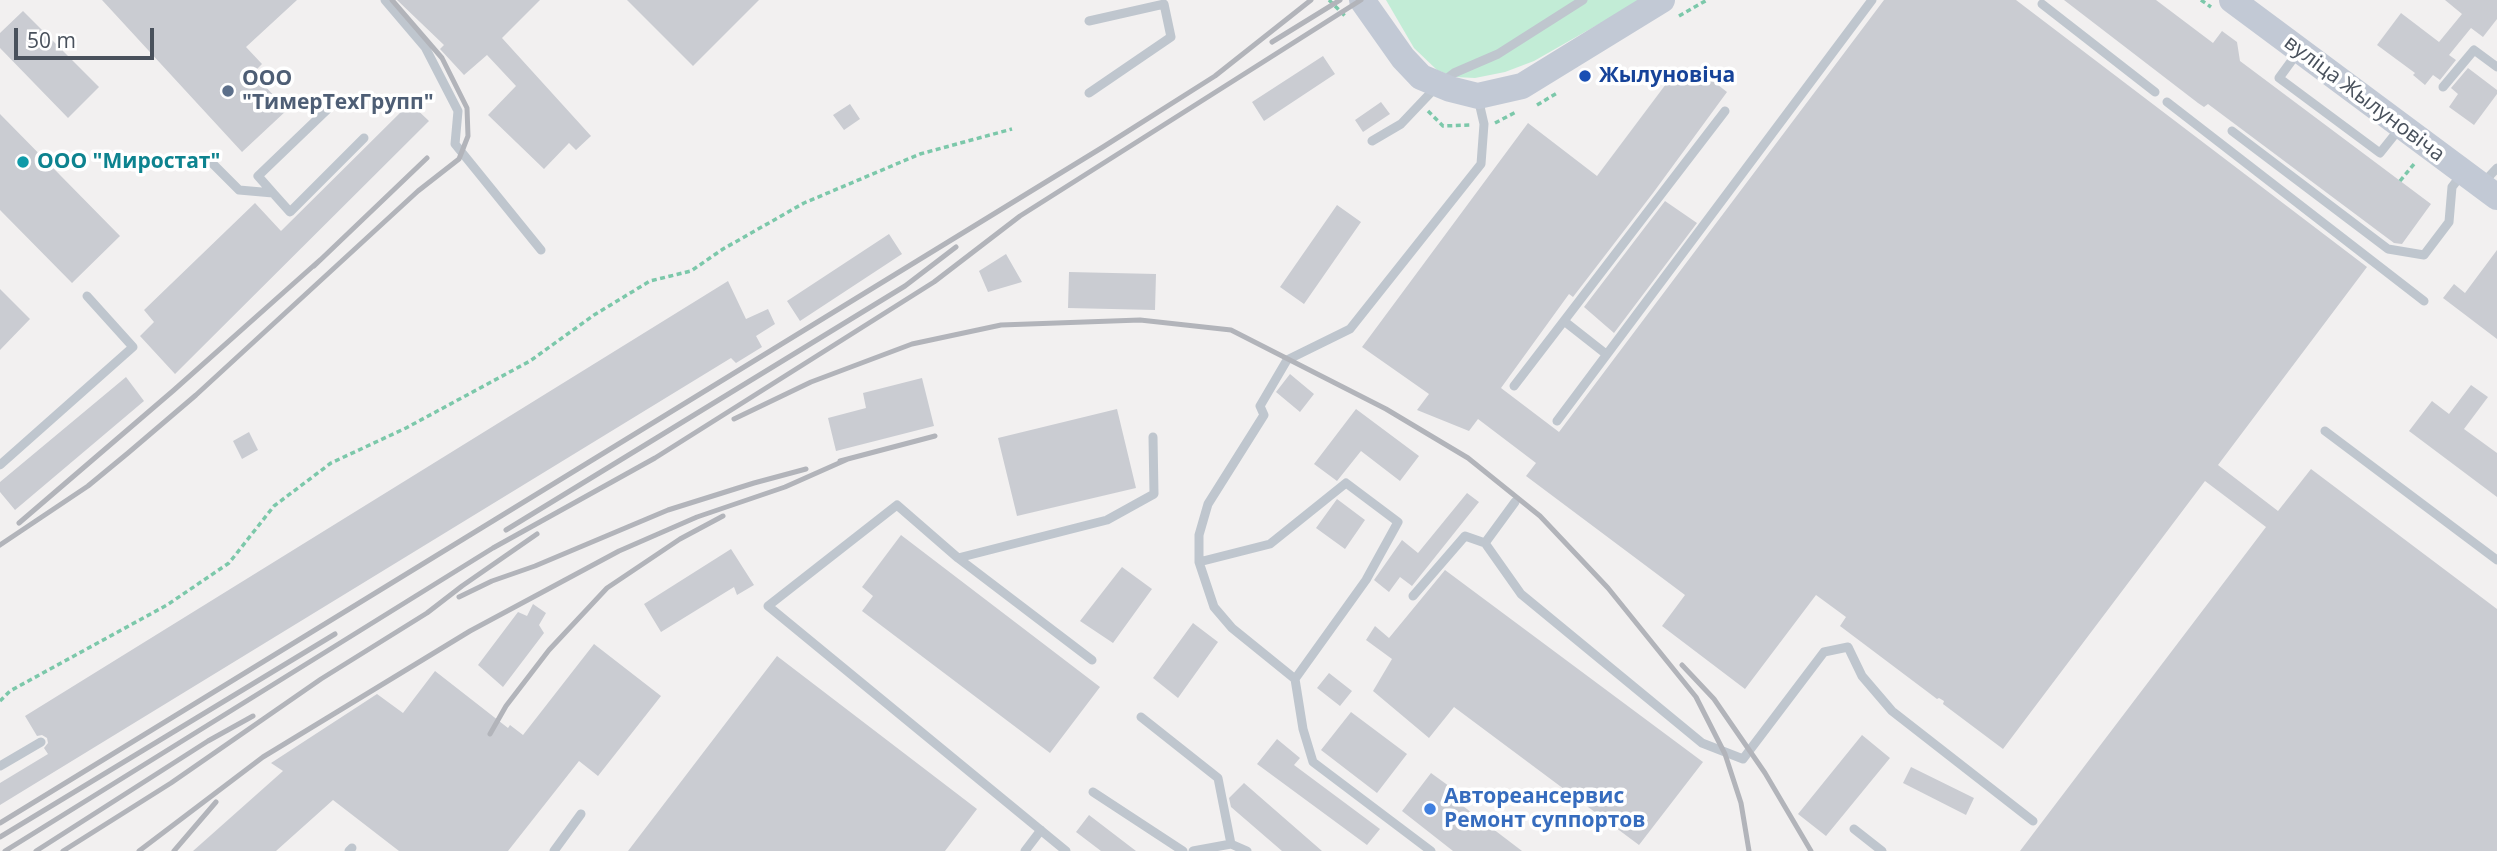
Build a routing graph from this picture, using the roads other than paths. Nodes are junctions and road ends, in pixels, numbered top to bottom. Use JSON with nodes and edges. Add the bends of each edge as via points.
{"nodes":[{"id":1,"x":385,"y":0,"type":"edge"},
{"id":2,"x":1362,"y":0,"type":"edge"},
{"id":3,"x":1583,"y":0,"type":"edge"},
{"id":4,"x":1662,"y":0,"type":"edge"},
{"id":5,"x":1872,"y":0,"type":"edge"},
{"id":6,"x":2232,"y":0,"type":"edge"},
{"id":7,"x":2042,"y":4,"type":"dead end"},
{"id":8,"x":1089,"y":21,"type":"dead end"},
{"id":9,"x":2299,"y":51,"type":"junction"},
{"id":10,"x":2497,"y":66,"type":"edge"},
{"id":11,"x":1438,"y":85,"type":"junction"},
{"id":12,"x":2443,"y":87,"type":"dead end"},
{"id":13,"x":2155,"y":92,"type":"dead end"},
{"id":14,"x":1089,"y":93,"type":"dead end"},
{"id":15,"x":1478,"y":96,"type":"junction"},
{"id":16,"x":2167,"y":102,"type":"dead end"},
{"id":17,"x":332,"y":105,"type":"dead end"},
{"id":18,"x":1725,"y":111,"type":"dead end"},
{"id":19,"x":2402,"y":126,"type":"junction"},
{"id":20,"x":2232,"y":131,"type":"dead end"},
{"id":21,"x":364,"y":138,"type":"dead end"},
{"id":22,"x":1372,"y":141,"type":"dead end"},
{"id":23,"x":213,"y":164,"type":"dead end"},
{"id":24,"x":2485,"y":181,"type":"edge"},
{"id":25,"x":273,"y":193,"type":"junction"},
{"id":26,"x":541,"y":250,"type":"dead end"},
{"id":27,"x":86,"y":296,"type":"dead end"},
{"id":28,"x":2424,"y":302,"type":"dead end"},
{"id":29,"x":1564,"y":321,"type":"junction"},
{"id":30,"x":1606,"y":354,"type":"junction"},
{"id":31,"x":1514,"y":386,"type":"dead end"},
{"id":32,"x":1557,"y":421,"type":"dead end"},
{"id":33,"x":2325,"y":430,"type":"dead end"},
{"id":34,"x":1153,"y":437,"type":"dead end"},
{"id":35,"x":0,"y":465,"type":"edge"},
{"id":36,"x":1515,"y":502,"type":"dead end"},
{"id":37,"x":1485,"y":543,"type":"junction"},
{"id":38,"x":958,"y":558,"type":"junction"},
{"id":39,"x":2497,"y":560,"type":"edge"},
{"id":40,"x":1199,"y":562,"type":"junction"},
{"id":41,"x":1413,"y":596,"type":"dead end"},
{"id":42,"x":1092,"y":660,"type":"dead end"},
{"id":43,"x":1295,"y":679,"type":"junction"},
{"id":44,"x":1141,"y":717,"type":"dead end"},
{"id":45,"x":41,"y":742,"type":"dead end"},
{"id":46,"x":0,"y":766,"type":"edge"},
{"id":47,"x":1093,"y":792,"type":"dead end"},
{"id":48,"x":580,"y":814,"type":"dead end"},
{"id":49,"x":2033,"y":821,"type":"dead end"},
{"id":50,"x":1854,"y":829,"type":"dead end"},
{"id":51,"x":1041,"y":830,"type":"junction"},
{"id":52,"x":1231,"y":844,"type":"junction"},
{"id":53,"x":554,"y":851,"type":"edge"},
{"id":54,"x":1025,"y":851,"type":"edge"},
{"id":55,"x":1066,"y":851,"type":"edge"},
{"id":56,"x":1184,"y":851,"type":"edge"},
{"id":57,"x":1193,"y":851,"type":"edge"},
{"id":58,"x":1247,"y":851,"type":"edge"},
{"id":59,"x":1431,"y":851,"type":"edge"},
{"id":60,"x":1882,"y":851,"type":"edge"}],
"edges":[{"from":1,"to":26,"type":"lane","via":[[425,47],[458,111],[455,144]]},
{"from":2,"to":11,"type":"street","via":[[1403,58]]},
{"from":3,"to":11,"type":"lane","via":[[1498,54]]},
{"from":4,"to":15,"type":"street","via":[[1522,86]]},
{"from":5,"to":30,"type":"lane"},
{"from":6,"to":9,"type":"street","name":"вуліца Жылуновіча"},
{"from":7,"to":13,"type":"lane"},
{"from":8,"to":14,"type":"lane","via":[[1164,4],[1171,37]]},
{"from":9,"to":19,"type":"street","name":"вуліца Жылуновіча"},
{"from":9,"to":19,"type":"lane","via":[[2279,78],[2380,153]]},
{"from":10,"to":12,"type":"lane","via":[[2474,50]]},
{"from":11,"to":15,"type":"street"},
{"from":11,"to":22,"type":"lane","via":[[1401,124]]},
{"from":15,"to":40,"type":"lane","via":[[1484,124],[1481,164],[1350,329],[1287,360],[1261,406],[1264,415],[1208,504],[1199,536]]},
{"from":16,"to":28,"type":"lane"},
{"from":17,"to":25,"type":"lane","via":[[258,176]]},
{"from":18,"to":29,"type":"lane"},
{"from":19,"to":24,"type":"street","name":"вуліца Жылуновіча"},
{"from":20,"to":24,"type":"lane","via":[[2388,249],[2424,255],[2449,222],[2452,187]]},
{"from":21,"to":25,"type":"lane","via":[[290,212]]},
{"from":23,"to":25,"type":"lane","via":[[239,190]]},
{"from":27,"to":35,"type":"lane","via":[[133,347]]},
{"from":29,"to":30,"type":"lane"},
{"from":29,"to":31,"type":"lane"},
{"from":30,"to":32,"type":"lane"},
{"from":33,"to":39,"type":"lane"},
{"from":34,"to":38,"type":"lane","via":[[1154,494],[1107,520]]},
{"from":36,"to":37,"type":"lane"},
{"from":37,"to":41,"type":"lane","via":[[1465,536]]},
{"from":37,"to":49,"type":"lane","via":[[1521,594],[1702,743],[1743,759],[1824,652],[1848,647],[1862,676],[1892,711]]},
{"from":38,"to":42,"type":"lane"},
{"from":38,"to":51,"type":"lane","via":[[897,505],[768,606]]},
{"from":40,"to":43,"type":"lane","via":[[1214,607],[1232,628]]},
{"from":40,"to":43,"type":"lane","via":[[1270,544],[1346,483],[1398,522],[1366,580]]},
{"from":43,"to":59,"type":"lane","via":[[1313,762]]},
{"from":44,"to":52,"type":"lane","via":[[1218,778]]},
{"from":45,"to":46,"type":"lane"},
{"from":47,"to":56,"type":"lane"},
{"from":48,"to":53,"type":"lane"},
{"from":50,"to":60,"type":"lane"},
{"from":51,"to":54,"type":"lane"},
{"from":51,"to":55,"type":"lane"},
{"from":52,"to":57,"type":"lane"},
{"from":52,"to":58,"type":"lane"}]}
